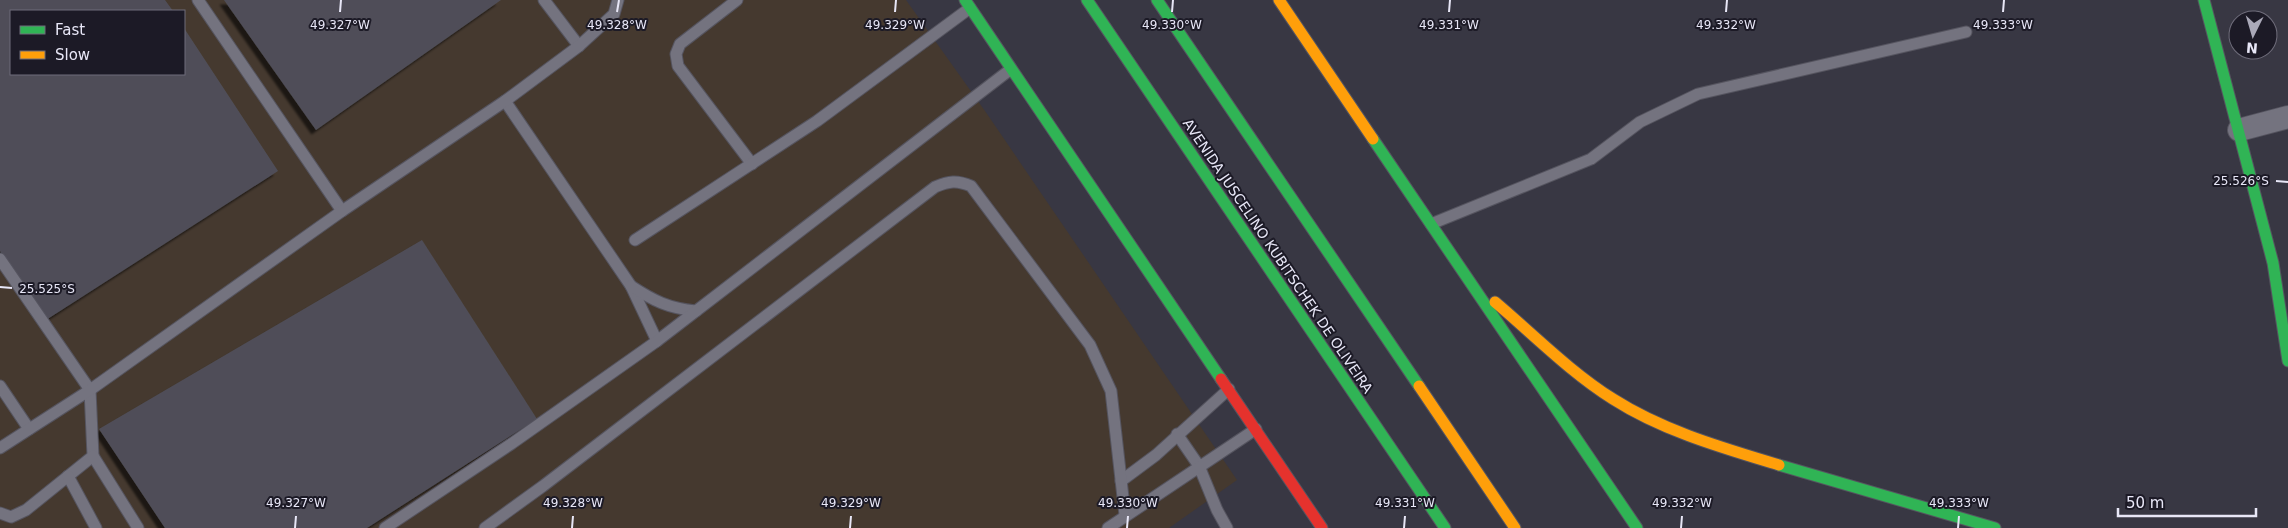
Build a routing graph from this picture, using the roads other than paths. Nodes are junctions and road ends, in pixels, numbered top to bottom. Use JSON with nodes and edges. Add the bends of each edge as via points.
{"nodes":[{"id":1,"x":198,"y":0,"type":"edge"},
{"id":2,"x":544,"y":0,"type":"edge"},
{"id":3,"x":618,"y":0,"type":"edge"},
{"id":4,"x":737,"y":0,"type":"edge"},
{"id":5,"x":1087,"y":0,"type":"edge"},
{"id":6,"x":1157,"y":0,"type":"edge"},
{"id":7,"x":1279,"y":0,"type":"edge"},
{"id":8,"x":2204,"y":0,"type":"edge"},
{"id":9,"x":967,"y":4,"type":"edge"},
{"id":10,"x":1966,"y":32,"type":"dead end"},
{"id":11,"x":579,"y":46,"type":"junction"},
{"id":12,"x":1011,"y":69,"type":"junction"},
{"id":13,"x":505,"y":101,"type":"junction"},
{"id":14,"x":2288,"y":118,"type":"edge"},
{"id":15,"x":2238,"y":130,"type":"junction"},
{"id":16,"x":752,"y":164,"type":"junction"},
{"id":17,"x":342,"y":211,"type":"junction"},
{"id":18,"x":1431,"y":224,"type":"junction"},
{"id":19,"x":636,"y":240,"type":"dead end"},
{"id":20,"x":0,"y":259,"type":"edge"},
{"id":21,"x":2283,"y":266,"type":"edge"},
{"id":22,"x":1466,"y":276,"type":"junction"},
{"id":23,"x":631,"y":286,"type":"junction"},
{"id":24,"x":696,"y":311,"type":"junction"},
{"id":25,"x":657,"y":342,"type":"junction"},
{"id":26,"x":2288,"y":361,"type":"edge"},
{"id":27,"x":0,"y":386,"type":"edge"},
{"id":28,"x":1229,"y":389,"type":"junction"},
{"id":29,"x":90,"y":390,"type":"junction"},
{"id":30,"x":1256,"y":429,"type":"junction"},
{"id":31,"x":28,"y":430,"type":"junction"},
{"id":32,"x":1177,"y":434,"type":"junction"},
{"id":33,"x":0,"y":448,"type":"edge"},
{"id":34,"x":92,"y":456,"type":"junction"},
{"id":35,"x":1200,"y":466,"type":"junction"},
{"id":36,"x":68,"y":476,"type":"junction"},
{"id":37,"x":1121,"y":481,"type":"junction"},
{"id":38,"x":0,"y":513,"type":"edge"},
{"id":39,"x":1125,"y":515,"type":"junction"},
{"id":40,"x":96,"y":528,"type":"edge"},
{"id":41,"x":138,"y":528,"type":"edge"},
{"id":42,"x":385,"y":528,"type":"edge"},
{"id":43,"x":485,"y":528,"type":"edge"},
{"id":44,"x":1108,"y":528,"type":"edge"},
{"id":45,"x":1228,"y":528,"type":"edge"},
{"id":46,"x":1322,"y":528,"type":"edge"},
{"id":47,"x":1445,"y":528,"type":"edge"},
{"id":48,"x":1515,"y":528,"type":"edge"},
{"id":49,"x":1637,"y":528,"type":"edge"},
{"id":50,"x":1995,"y":528,"type":"edge"}],
"edges":[{"from":1,"to":17,"type":"lane"},
{"from":2,"to":11,"type":"lane"},
{"from":3,"to":11,"type":"lane","via":[[614,14]]},
{"from":4,"to":16,"type":"lane","via":[[680,44],[676,54],[678,66]]},
{"from":5,"to":47,"type":"main road","name":"AVENIDA JUSCELINO KUBITSCHEK DE OLIVEIRA"},
{"from":6,"to":48,"type":"main road"},
{"from":7,"to":18,"type":"main road"},
{"from":8,"to":15,"type":"main road"},
{"from":9,"to":12,"type":"main road"},
{"from":9,"to":16,"type":"lane","via":[[817,121]]},
{"from":10,"to":18,"type":"lane","via":[[1698,94],[1640,122],[1590,159]]},
{"from":11,"to":13,"type":"lane"},
{"from":12,"to":24,"type":"lane"},
{"from":12,"to":28,"type":"main road"},
{"from":13,"to":17,"type":"lane"},
{"from":13,"to":23,"type":"lane"},
{"from":14,"to":15,"type":"street"},
{"from":15,"to":21,"type":"main road"},
{"from":16,"to":19,"type":"lane"},
{"from":17,"to":29,"type":"lane"},
{"from":18,"to":22,"type":"main road"},
{"from":20,"to":29,"type":"lane"},
{"from":21,"to":26,"type":"main road"},
{"from":22,"to":49,"type":"main road"},
{"from":22,"to":50,"type":"main road","via":[[1581,375],[1612,398],[1651,419],[1722,448]]},
{"from":23,"to":24,"type":"lane","via":[[673,309]]},
{"from":23,"to":25,"type":"lane"},
{"from":24,"to":25,"type":"lane"},
{"from":25,"to":42,"type":"lane"},
{"from":27,"to":31,"type":"lane"},
{"from":28,"to":30,"type":"main road"},
{"from":28,"to":32,"type":"lane"},
{"from":29,"to":31,"type":"lane"},
{"from":29,"to":34,"type":"lane"},
{"from":30,"to":35,"type":"lane"},
{"from":30,"to":46,"type":"main road"},
{"from":31,"to":33,"type":"lane"},
{"from":32,"to":35,"type":"lane"},
{"from":32,"to":37,"type":"lane"},
{"from":34,"to":36,"type":"lane"},
{"from":34,"to":41,"type":"lane"},
{"from":35,"to":39,"type":"lane"},
{"from":35,"to":45,"type":"lane","via":[[1217,510]]},
{"from":36,"to":38,"type":"lane","via":[[26,510],[11,516]]},
{"from":36,"to":40,"type":"lane"},
{"from":37,"to":39,"type":"lane"},
{"from":37,"to":43,"type":"lane","via":[[1111,391],[1090,346],[971,186],[959,181],[935,187]]},
{"from":39,"to":44,"type":"lane"}]}
